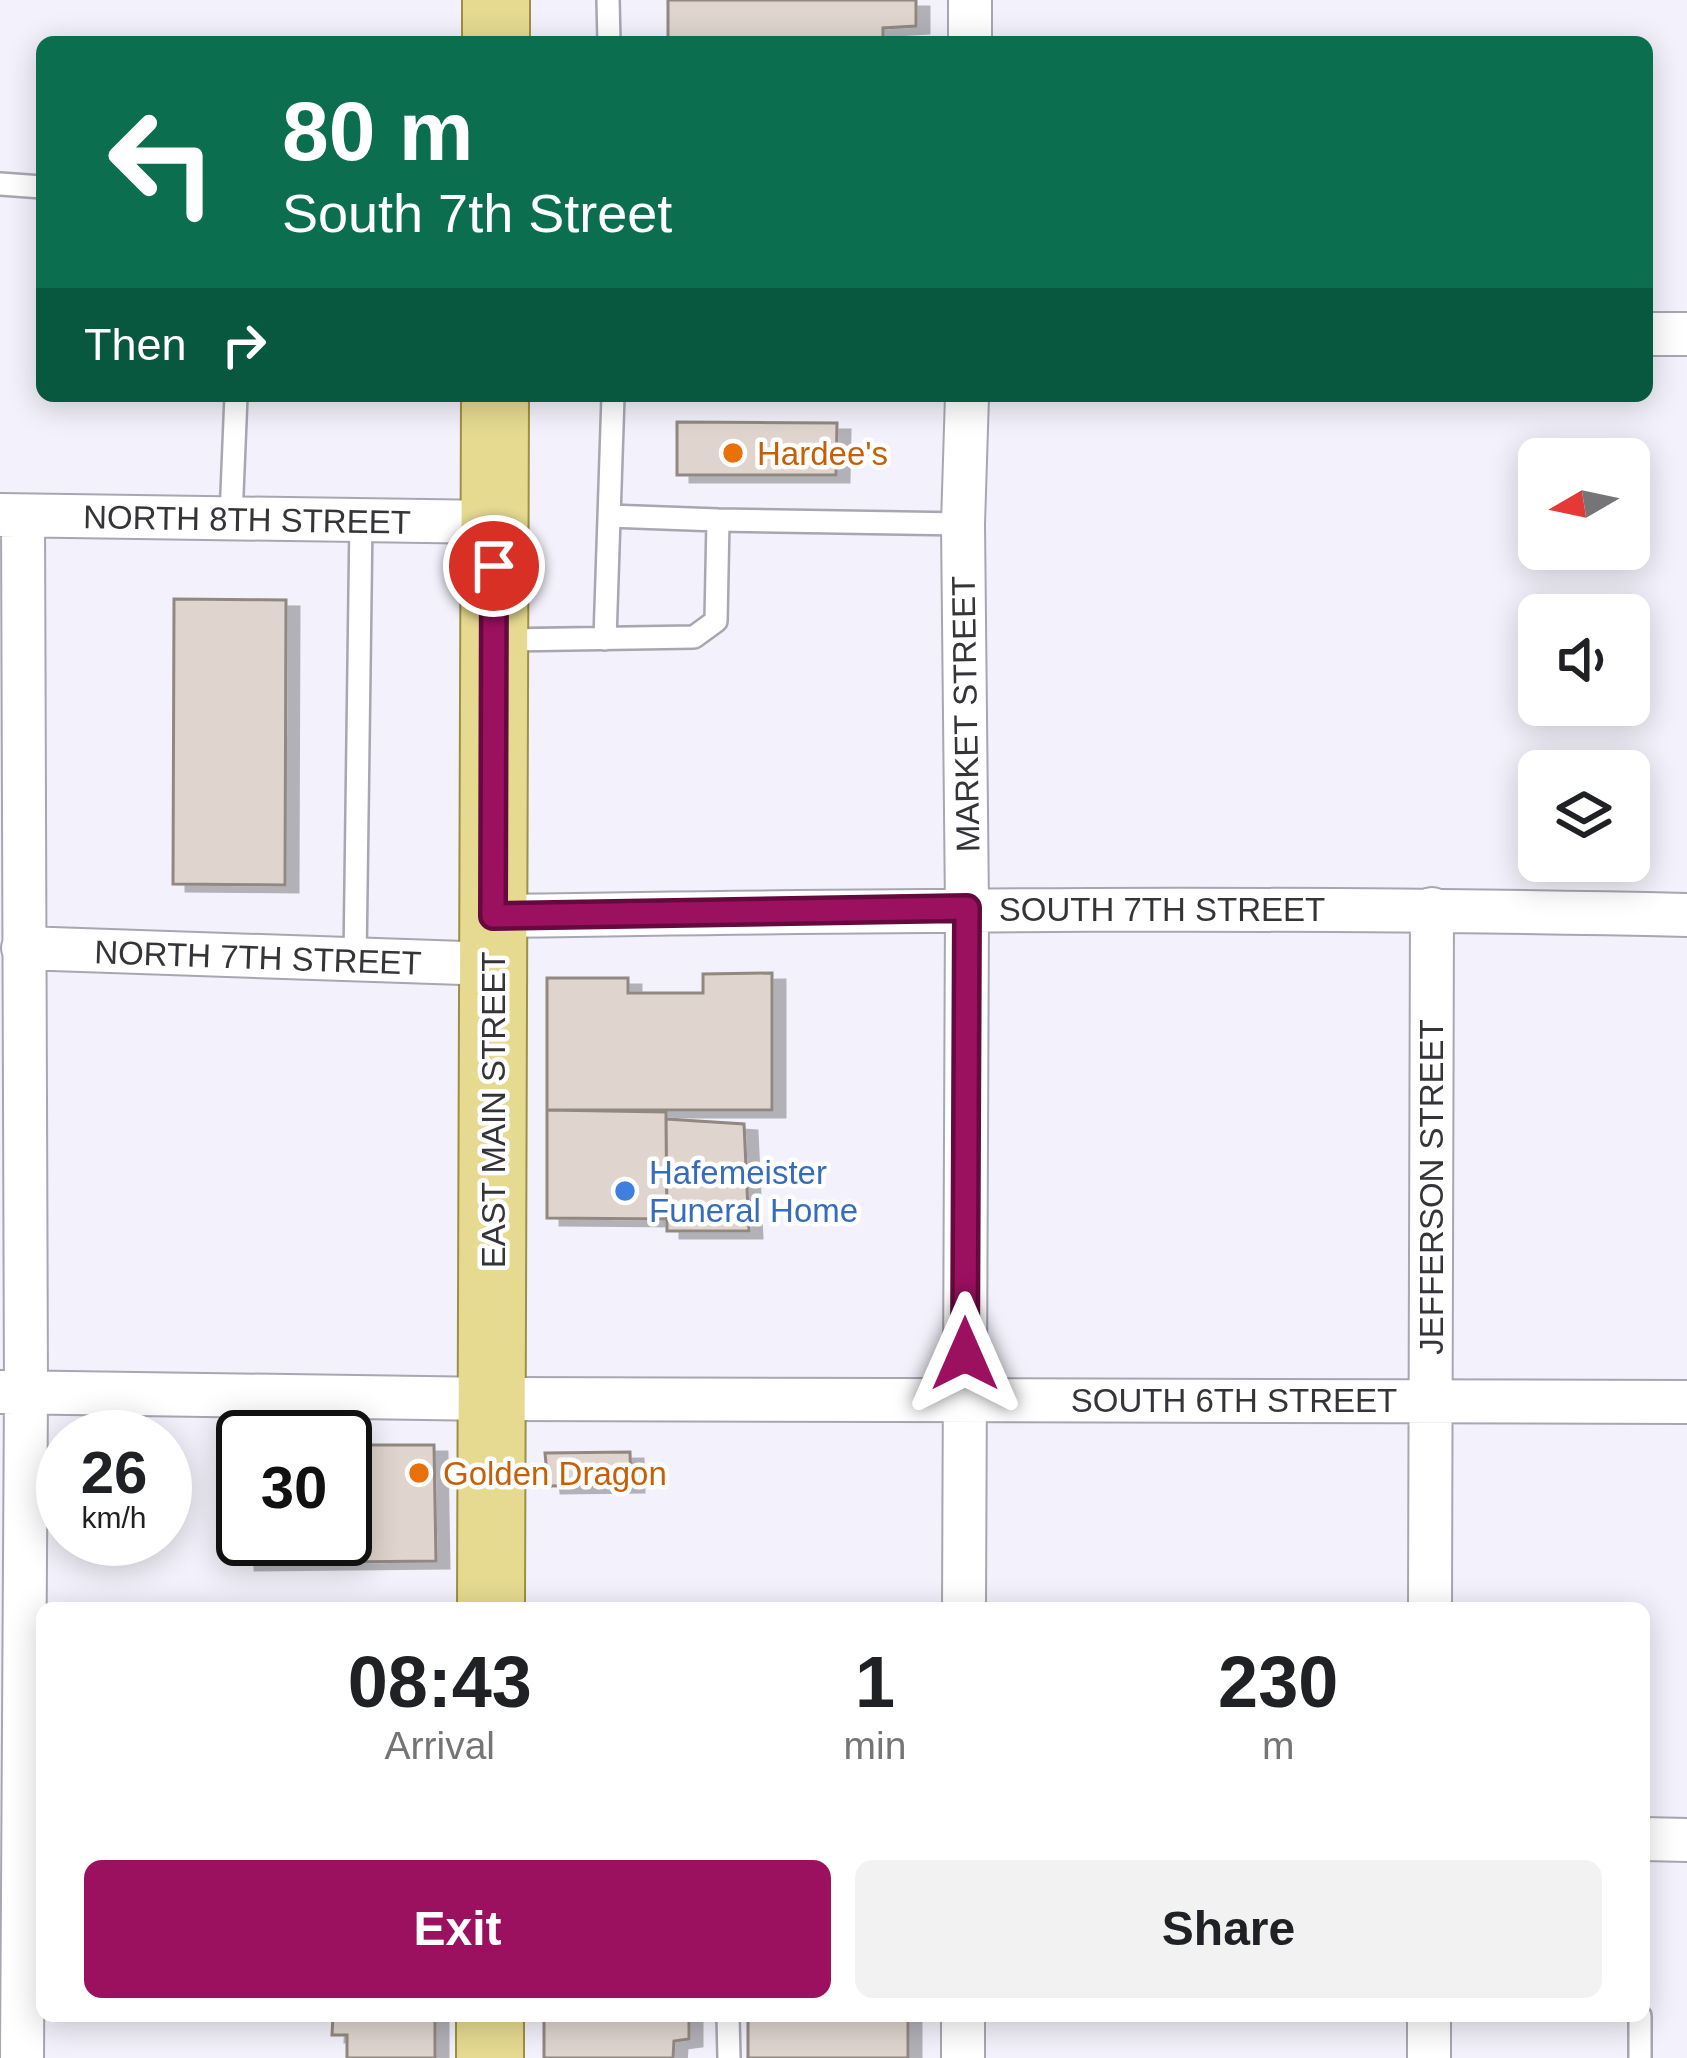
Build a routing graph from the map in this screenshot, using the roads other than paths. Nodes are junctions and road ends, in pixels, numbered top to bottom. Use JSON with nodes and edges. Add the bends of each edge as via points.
{"nodes":[{"id":1,"x":496,"y":0,"type":"edge"},
{"id":2,"x":608,"y":0,"type":"edge"},
{"id":3,"x":970,"y":0,"type":"edge"},
{"id":4,"x":496,"y":36,"type":"edge"},
{"id":5,"x":609,"y":36,"type":"edge"},
{"id":6,"x":970,"y":36,"type":"edge"},
{"id":7,"x":0,"y":184,"type":"edge"},
{"id":8,"x":36,"y":187,"type":"edge"},
{"id":9,"x":1653,"y":334,"type":"edge"},
{"id":10,"x":1687,"y":334,"type":"edge"},
{"id":11,"x":236,"y":402,"type":"edge"},
{"id":12,"x":495,"y":402,"type":"edge"},
{"id":13,"x":614,"y":402,"type":"edge"},
{"id":14,"x":967,"y":402,"type":"edge"},
{"id":15,"x":12,"y":516,"type":"edge"},
{"id":16,"x":609,"y":516,"type":"junction"},
{"id":17,"x":230,"y":518,"type":"junction"},
{"id":18,"x":361,"y":520,"type":"junction"},
{"id":19,"x":718,"y":520,"type":"junction"},
{"id":20,"x":494,"y":522,"type":"junction"},
{"id":21,"x":963,"y":524,"type":"junction"},
{"id":22,"x":605,"y":639,"type":"junction"},
{"id":23,"x":494,"y":640,"type":"junction"},
{"id":24,"x":967,"y":908,"type":"junction"},
{"id":25,"x":1432,"y":909,"type":"junction"},
{"id":26,"x":1687,"y":916,"type":"edge"},
{"id":27,"x":493,"y":940,"type":"junction"},
{"id":28,"x":23,"y":949,"type":"junction"},
{"id":29,"x":355,"y":960,"type":"junction"},
{"id":30,"x":12,"y":1003,"type":"edge"},
{"id":31,"x":13,"y":1392,"type":"edge"},
{"id":32,"x":492,"y":1399,"type":"junction"},
{"id":33,"x":965,"y":1399,"type":"junction"},
{"id":34,"x":1431,"y":1401,"type":"junction"},
{"id":35,"x":1687,"y":1402,"type":"edge"},
{"id":36,"x":491,"y":1602,"type":"edge"},
{"id":37,"x":964,"y":1602,"type":"edge"},
{"id":38,"x":1430,"y":1602,"type":"edge"},
{"id":39,"x":22,"y":1828,"type":"edge"},
{"id":40,"x":1650,"y":1839,"type":"edge"},
{"id":41,"x":1687,"y":1840,"type":"edge"},
{"id":42,"x":490,"y":2022,"type":"edge"},
{"id":43,"x":728,"y":2022,"type":"edge"},
{"id":44,"x":963,"y":2022,"type":"edge"},
{"id":45,"x":1429,"y":2022,"type":"edge"},
{"id":46,"x":1640,"y":2022,"type":"edge"},
{"id":47,"x":22,"y":2058,"type":"edge"},
{"id":48,"x":490,"y":2058,"type":"edge"},
{"id":49,"x":729,"y":2058,"type":"edge"},
{"id":50,"x":963,"y":2058,"type":"edge"},
{"id":51,"x":1429,"y":2058,"type":"edge"},
{"id":52,"x":1640,"y":2058,"type":"edge"}],
"edges":[{"from":1,"to":4,"type":"main road"},
{"from":2,"to":5,"type":"lane"},
{"from":3,"to":6,"type":"street"},
{"from":7,"to":8,"type":"lane"},
{"from":9,"to":10,"type":"street"},
{"from":11,"to":17,"type":"lane"},
{"from":12,"to":20,"type":"main road","name":"EAST MAIN STREET"},
{"from":13,"to":16,"type":"lane"},
{"from":14,"to":21,"type":"street","name":"MARKET STREET"},
{"from":15,"to":17,"type":"street","name":"NORTH 8TH STREET"},
{"from":15,"to":28,"type":"street"},
{"from":16,"to":19,"type":"lane"},
{"from":16,"to":22,"type":"lane"},
{"from":17,"to":18,"type":"street","name":"NORTH 8TH STREET"},
{"from":18,"to":20,"type":"street","name":"NORTH 8TH STREET"},
{"from":18,"to":29,"type":"lane"},
{"from":19,"to":21,"type":"lane"},
{"from":19,"to":22,"type":"lane","via":[[716,621],[694,637]]},
{"from":20,"to":23,"type":"main road","name":"EAST MAIN STREET"},
{"from":21,"to":24,"type":"street","name":"MARKET STREET"},
{"from":22,"to":23,"type":"lane"},
{"from":23,"to":27,"type":"main road","name":"EAST MAIN STREET"},
{"from":24,"to":25,"type":"street","name":"SOUTH 7TH STREET"},
{"from":24,"to":27,"type":"street","name":"SOUTH 7TH STREET"},
{"from":24,"to":33,"type":"street","name":"MARKET STREET"},
{"from":25,"to":26,"type":"street","name":"SOUTH 7TH STREET"},
{"from":25,"to":34,"type":"street","name":"JEFFERSON STREET"},
{"from":27,"to":29,"type":"street","name":"NORTH 7TH STREET"},
{"from":27,"to":32,"type":"main road","name":"EAST MAIN STREET"},
{"from":28,"to":29,"type":"street","name":"NORTH 7TH STREET"},
{"from":28,"to":30,"type":"street"},
{"from":30,"to":31,"type":"street"},
{"from":31,"to":32,"type":"street","name":"SOUTH 6TH STREET"},
{"from":31,"to":39,"type":"street"},
{"from":32,"to":33,"type":"street","name":"SOUTH 6TH STREET"},
{"from":32,"to":36,"type":"main road","name":"EAST MAIN STREET"},
{"from":33,"to":34,"type":"street","name":"SOUTH 6TH STREET"},
{"from":33,"to":37,"type":"street","name":"MARKET STREET"},
{"from":34,"to":35,"type":"street","name":"SOUTH 6TH STREET"},
{"from":34,"to":38,"type":"street","name":"JEFFERSON STREET"},
{"from":39,"to":47,"type":"street"},
{"from":40,"to":41,"type":"street"},
{"from":42,"to":48,"type":"main road"},
{"from":43,"to":49,"type":"lane"},
{"from":44,"to":50,"type":"street"},
{"from":45,"to":51,"type":"street"},
{"from":46,"to":52,"type":"lane"}]}
